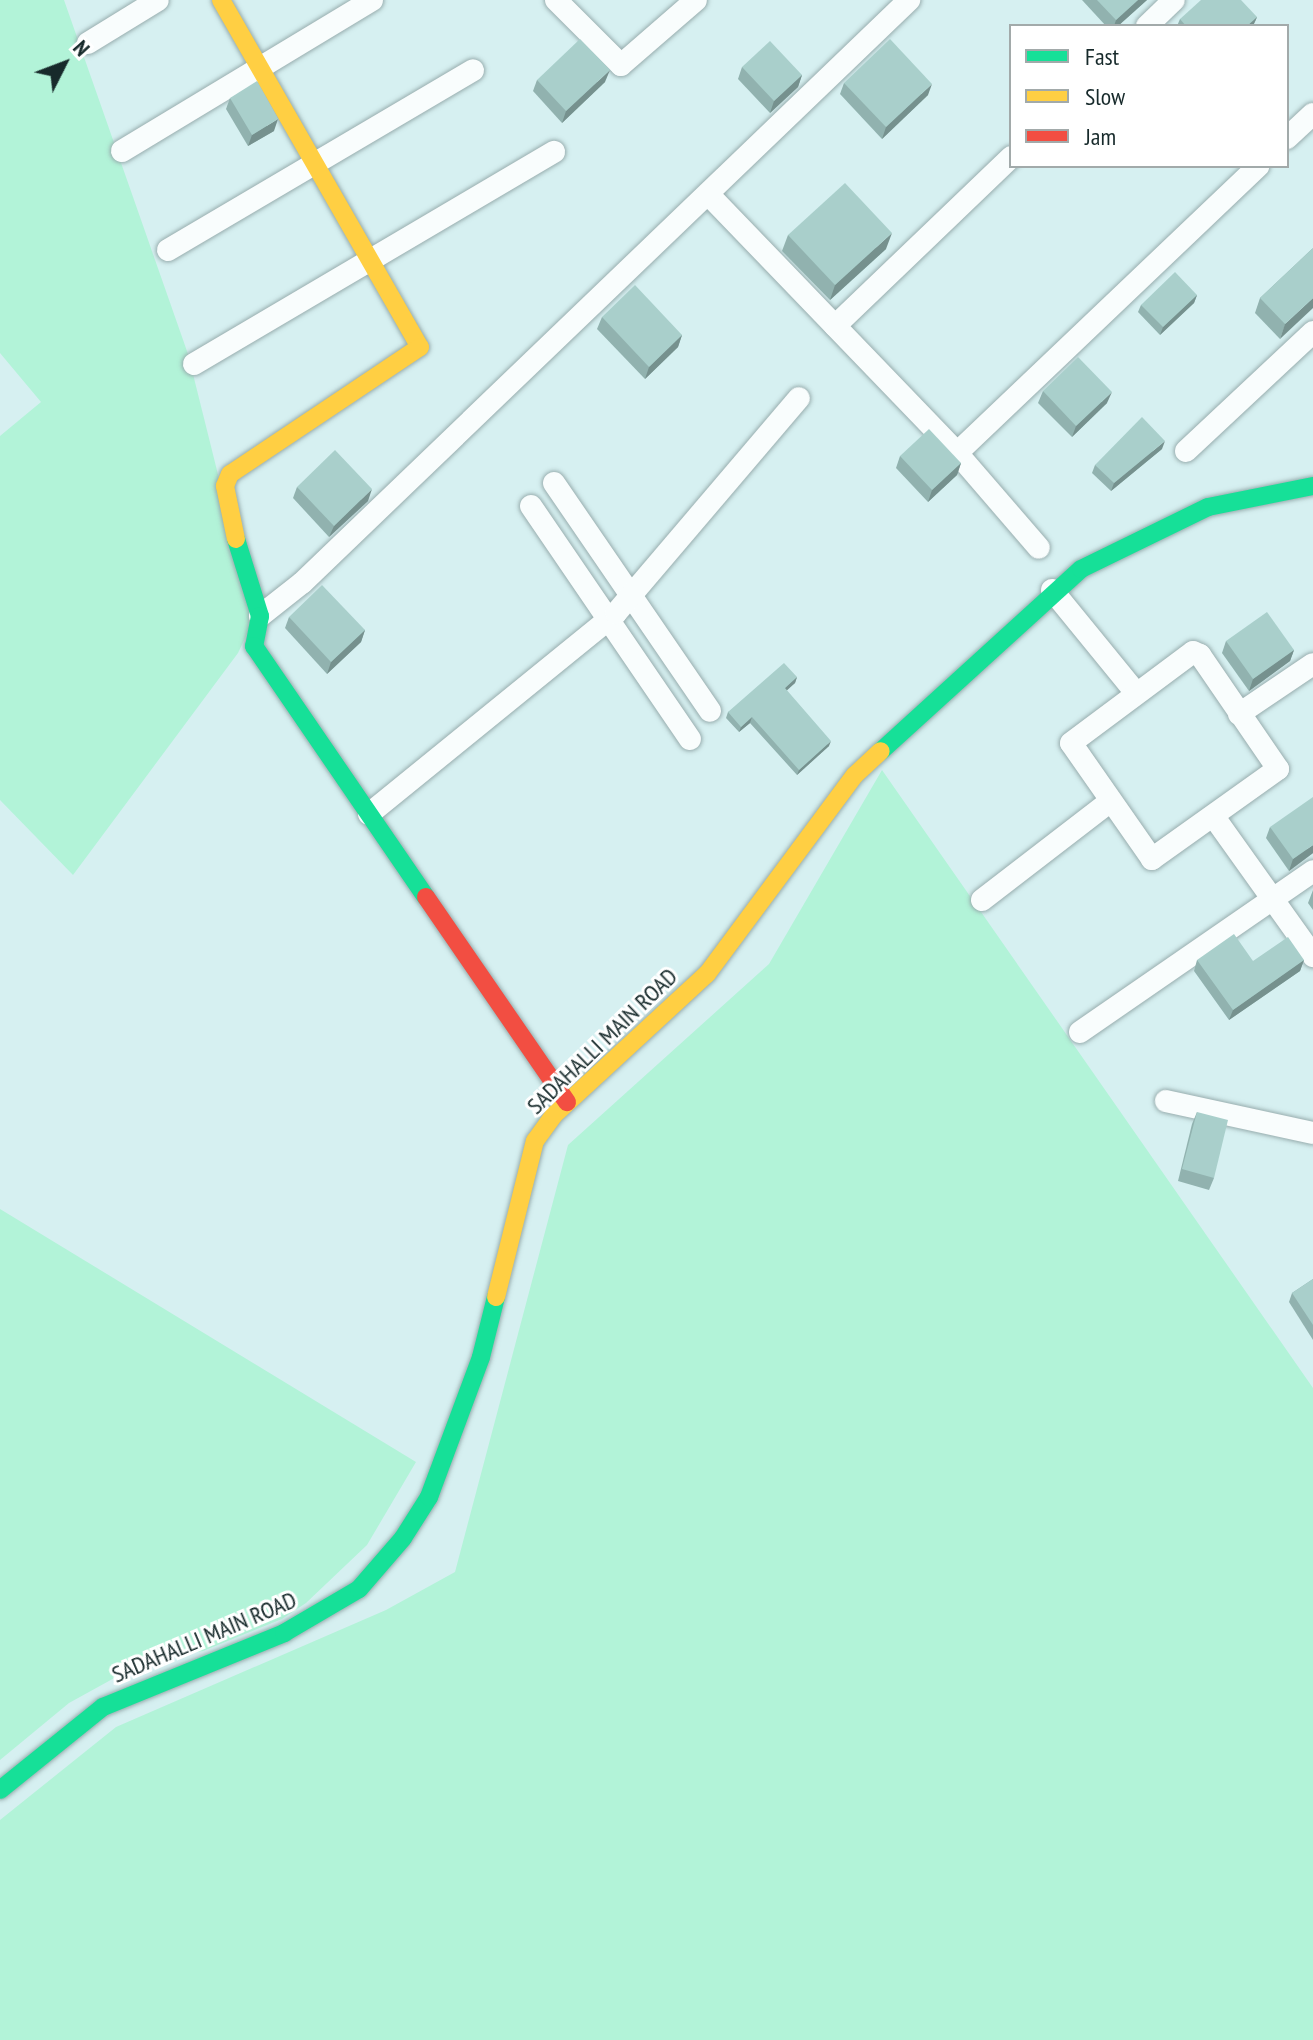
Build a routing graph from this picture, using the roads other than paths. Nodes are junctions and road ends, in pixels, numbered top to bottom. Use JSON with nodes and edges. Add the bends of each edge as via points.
{"nodes":[{"id":1,"x":158,"y":0,"type":"edge"},
{"id":2,"x":221,"y":0,"type":"edge"},
{"id":3,"x":372,"y":0,"type":"edge"},
{"id":4,"x":556,"y":0,"type":"edge"},
{"id":5,"x":696,"y":0,"type":"edge"},
{"id":6,"x":909,"y":0,"type":"edge"},
{"id":7,"x":1174,"y":0,"type":"edge"},
{"id":8,"x":1149,"y":24,"type":"edge"},
{"id":9,"x":88,"y":43,"type":"dead end"},
{"id":10,"x":260,"y":68,"type":"junction"},
{"id":11,"x":473,"y":70,"type":"dead end"},
{"id":12,"x":1313,"y":114,"type":"edge"},
{"id":13,"x":1289,"y":136,"type":"edge"},
{"id":14,"x":122,"y":151,"type":"dead end"},
{"id":15,"x":554,"y":152,"type":"dead end"},
{"id":16,"x":1009,"y":159,"type":"edge"},
{"id":17,"x":315,"y":162,"type":"junction"},
{"id":18,"x":1256,"y":168,"type":"edge"},
{"id":19,"x":709,"y":195,"type":"junction"},
{"id":20,"x":168,"y":250,"type":"dead end"},
{"id":21,"x":372,"y":260,"type":"junction"},
{"id":22,"x":835,"y":326,"type":"junction"},
{"id":23,"x":1313,"y":332,"type":"edge"},
{"id":24,"x":194,"y":364,"type":"dead end"},
{"id":25,"x":799,"y":398,"type":"dead end"},
{"id":26,"x":1186,"y":451,"type":"dead end"},
{"id":27,"x":957,"y":453,"type":"junction"},
{"id":28,"x":554,"y":483,"type":"dead end"},
{"id":29,"x":1313,"y":486,"type":"edge"},
{"id":30,"x":531,"y":506,"type":"dead end"},
{"id":31,"x":1039,"y":548,"type":"dead end"},
{"id":32,"x":1052,"y":590,"type":"junction"},
{"id":33,"x":631,"y":596,"type":"junction"},
{"id":34,"x":260,"y":616,"type":"junction"},
{"id":35,"x":609,"y":619,"type":"junction"},
{"id":36,"x":1313,"y":664,"type":"edge"},
{"id":37,"x":1136,"y":693,"type":"junction"},
{"id":38,"x":710,"y":711,"type":"dead end"},
{"id":39,"x":1239,"y":714,"type":"junction"},
{"id":40,"x":690,"y":739,"type":"dead end"},
{"id":41,"x":1108,"y":803,"type":"junction"},
{"id":42,"x":369,"y":814,"type":"junction"},
{"id":43,"x":1214,"y":817,"type":"junction"},
{"id":44,"x":1313,"y":871,"type":"edge"},
{"id":45,"x":1272,"y":898,"type":"junction"},
{"id":46,"x":982,"y":900,"type":"dead end"},
{"id":47,"x":1313,"y":956,"type":"edge"},
{"id":48,"x":1080,"y":1032,"type":"dead end"},
{"id":49,"x":1166,"y":1101,"type":"dead end"},
{"id":50,"x":567,"y":1102,"type":"junction"},
{"id":51,"x":1313,"y":1133,"type":"edge"},
{"id":52,"x":0,"y":1790,"type":"edge"}],
"edges":[{"from":1,"to":9,"type":"street"},
{"from":2,"to":10,"type":"street"},
{"from":3,"to":10,"type":"street"},
{"from":4,"to":5,"type":"street","via":[[621,65]]},
{"from":6,"to":19,"type":"street"},
{"from":7,"to":8,"type":"street"},
{"from":10,"to":14,"type":"street"},
{"from":10,"to":17,"type":"street"},
{"from":11,"to":17,"type":"street"},
{"from":12,"to":13,"type":"street"},
{"from":15,"to":21,"type":"street"},
{"from":16,"to":22,"type":"street"},
{"from":17,"to":20,"type":"street"},
{"from":17,"to":21,"type":"street"},
{"from":18,"to":27,"type":"street"},
{"from":19,"to":22,"type":"street"},
{"from":19,"to":34,"type":"street","via":[[302,583]]},
{"from":21,"to":24,"type":"street"},
{"from":21,"to":34,"type":"street","via":[[419,341],[418,352],[227,479],[238,547]]},
{"from":22,"to":27,"type":"street"},
{"from":23,"to":26,"type":"street"},
{"from":25,"to":33,"type":"street"},
{"from":27,"to":31,"type":"street"},
{"from":28,"to":33,"type":"street"},
{"from":29,"to":32,"type":"street","name":"SADAHALLI MAIN ROAD","via":[[1208,507],[1081,569]]},
{"from":30,"to":35,"type":"street"},
{"from":32,"to":37,"type":"street"},
{"from":32,"to":50,"type":"street","name":"SADAHALLI MAIN ROAD","via":[[855,775],[707,974]]},
{"from":33,"to":35,"type":"street"},
{"from":33,"to":38,"type":"street"},
{"from":34,"to":42,"type":"street","via":[[254,646]]},
{"from":35,"to":40,"type":"street"},
{"from":35,"to":42,"type":"street"},
{"from":36,"to":39,"type":"street"},
{"from":37,"to":39,"type":"street","via":[[1196,653]]},
{"from":37,"to":41,"type":"street","via":[[1071,743]]},
{"from":39,"to":43,"type":"street","via":[[1278,769]]},
{"from":41,"to":43,"type":"street","via":[[1152,859]]},
{"from":41,"to":46,"type":"street"},
{"from":42,"to":50,"type":"street"},
{"from":43,"to":45,"type":"street"},
{"from":44,"to":45,"type":"street"},
{"from":45,"to":47,"type":"street"},
{"from":45,"to":48,"type":"street"},
{"from":49,"to":51,"type":"street"},
{"from":50,"to":52,"type":"street","name":"SADAHALLI MAIN ROAD","via":[[544,1126],[527,1159],[481,1357],[429,1497],[403,1538],[359,1589],[284,1633],[103,1707]]}]}
